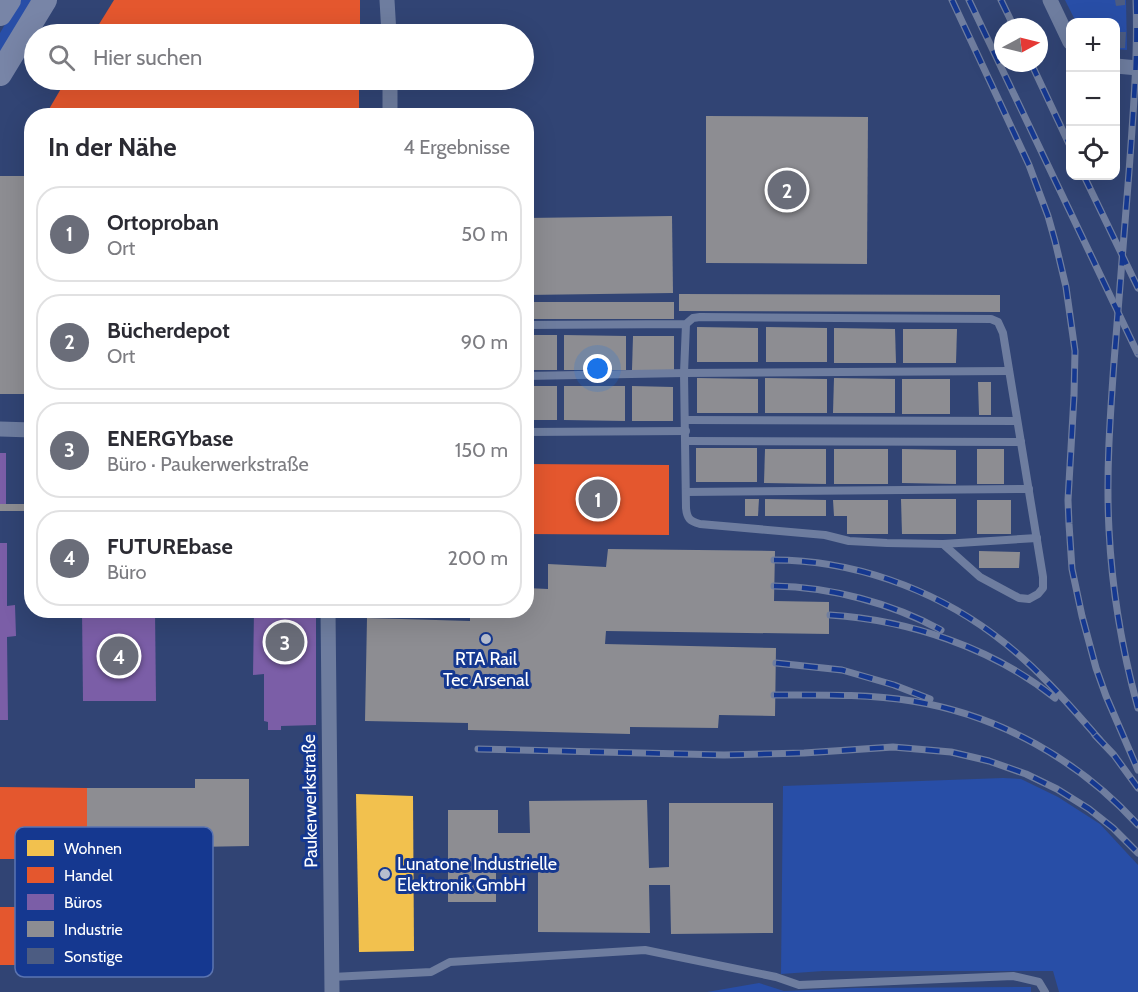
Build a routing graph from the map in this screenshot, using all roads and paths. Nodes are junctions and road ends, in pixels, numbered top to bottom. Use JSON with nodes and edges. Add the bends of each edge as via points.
{"nodes":[{"id":1,"x":9,"y":0,"type":"edge"},
{"id":2,"x":45,"y":0,"type":"edge"},
{"id":3,"x":387,"y":0,"type":"edge"},
{"id":4,"x":1050,"y":0,"type":"edge"},
{"id":5,"x":0,"y":14,"type":"edge"},
{"id":6,"x":30,"y":24,"type":"edge"},
{"id":7,"x":388,"y":24,"type":"edge"},
{"id":8,"x":1066,"y":32,"type":"edge"},
{"id":9,"x":24,"y":35,"type":"edge"},
{"id":10,"x":1120,"y":66,"type":"edge"},
{"id":11,"x":1138,"y":68,"type":"edge"},
{"id":12,"x":0,"y":74,"type":"edge"},
{"id":13,"x":390,"y":90,"type":"edge"},
{"id":14,"x":390,"y":108,"type":"edge"},
{"id":15,"x":686,"y":324,"type":"junction"},
{"id":16,"x":534,"y":325,"type":"edge"},
{"id":17,"x":1009,"y":371,"type":"junction"},
{"id":18,"x":684,"y":373,"type":"junction"},
{"id":19,"x":534,"y":376,"type":"edge"},
{"id":20,"x":686,"y":420,"type":"junction"},
{"id":21,"x":1017,"y":421,"type":"junction"},
{"id":22,"x":0,"y":429,"type":"edge"},
{"id":23,"x":24,"y":429,"type":"edge"},
{"id":24,"x":686,"y":431,"type":"junction"},
{"id":25,"x":534,"y":432,"type":"edge"},
{"id":26,"x":686,"y":441,"type":"junction"},
{"id":27,"x":1021,"y":442,"type":"junction"},
{"id":28,"x":1029,"y":489,"type":"junction"},
{"id":29,"x":686,"y":492,"type":"junction"},
{"id":30,"x":1037,"y":538,"type":"junction"},
{"id":31,"x":943,"y":544,"type":"junction"},
{"id":32,"x":328,"y":618,"type":"edge"},
{"id":33,"x":332,"y":985,"type":"edge"},
{"id":34,"x":1045,"y":992,"type":"edge"}],
"edges":[{"from":1,"to":5,"type":"main road"},
{"from":2,"to":6,"type":"main road"},
{"from":3,"to":7,"type":"street"},
{"from":4,"to":8,"type":"street"},
{"from":9,"to":12,"type":"main road"},
{"from":10,"to":11,"type":"street"},
{"from":13,"to":14,"type":"street"},
{"from":15,"to":16,"type":"lane"},
{"from":15,"to":17,"type":"lane","via":[[700,317],[991,319],[998,322],[1003,333]]},
{"from":15,"to":18,"type":"lane"},
{"from":17,"to":18,"type":"lane"},
{"from":17,"to":21,"type":"lane"},
{"from":18,"to":19,"type":"lane"},
{"from":18,"to":20,"type":"lane"},
{"from":20,"to":21,"type":"lane"},
{"from":20,"to":24,"type":"lane"},
{"from":21,"to":27,"type":"lane"},
{"from":22,"to":23,"type":"street"},
{"from":24,"to":25,"type":"lane"},
{"from":24,"to":26,"type":"lane"},
{"from":26,"to":27,"type":"lane"},
{"from":26,"to":29,"type":"lane"},
{"from":27,"to":28,"type":"lane"},
{"from":28,"to":29,"type":"lane"},
{"from":28,"to":30,"type":"lane"},
{"from":29,"to":31,"type":"lane","via":[[686,516],[700,524],[825,535],[849,541]]},
{"from":30,"to":31,"type":"lane"},
{"from":30,"to":31,"type":"lane","via":[[1043,588],[1029,599],[1019,598],[980,577]]},
{"from":32,"to":33,"type":"street","name":"Paukerwerkstraße"},
{"from":33,"to":34,"type":"lane","via":[[431,972],[450,962],[645,950],[799,985],[1014,976],[1039,982]]}]}
